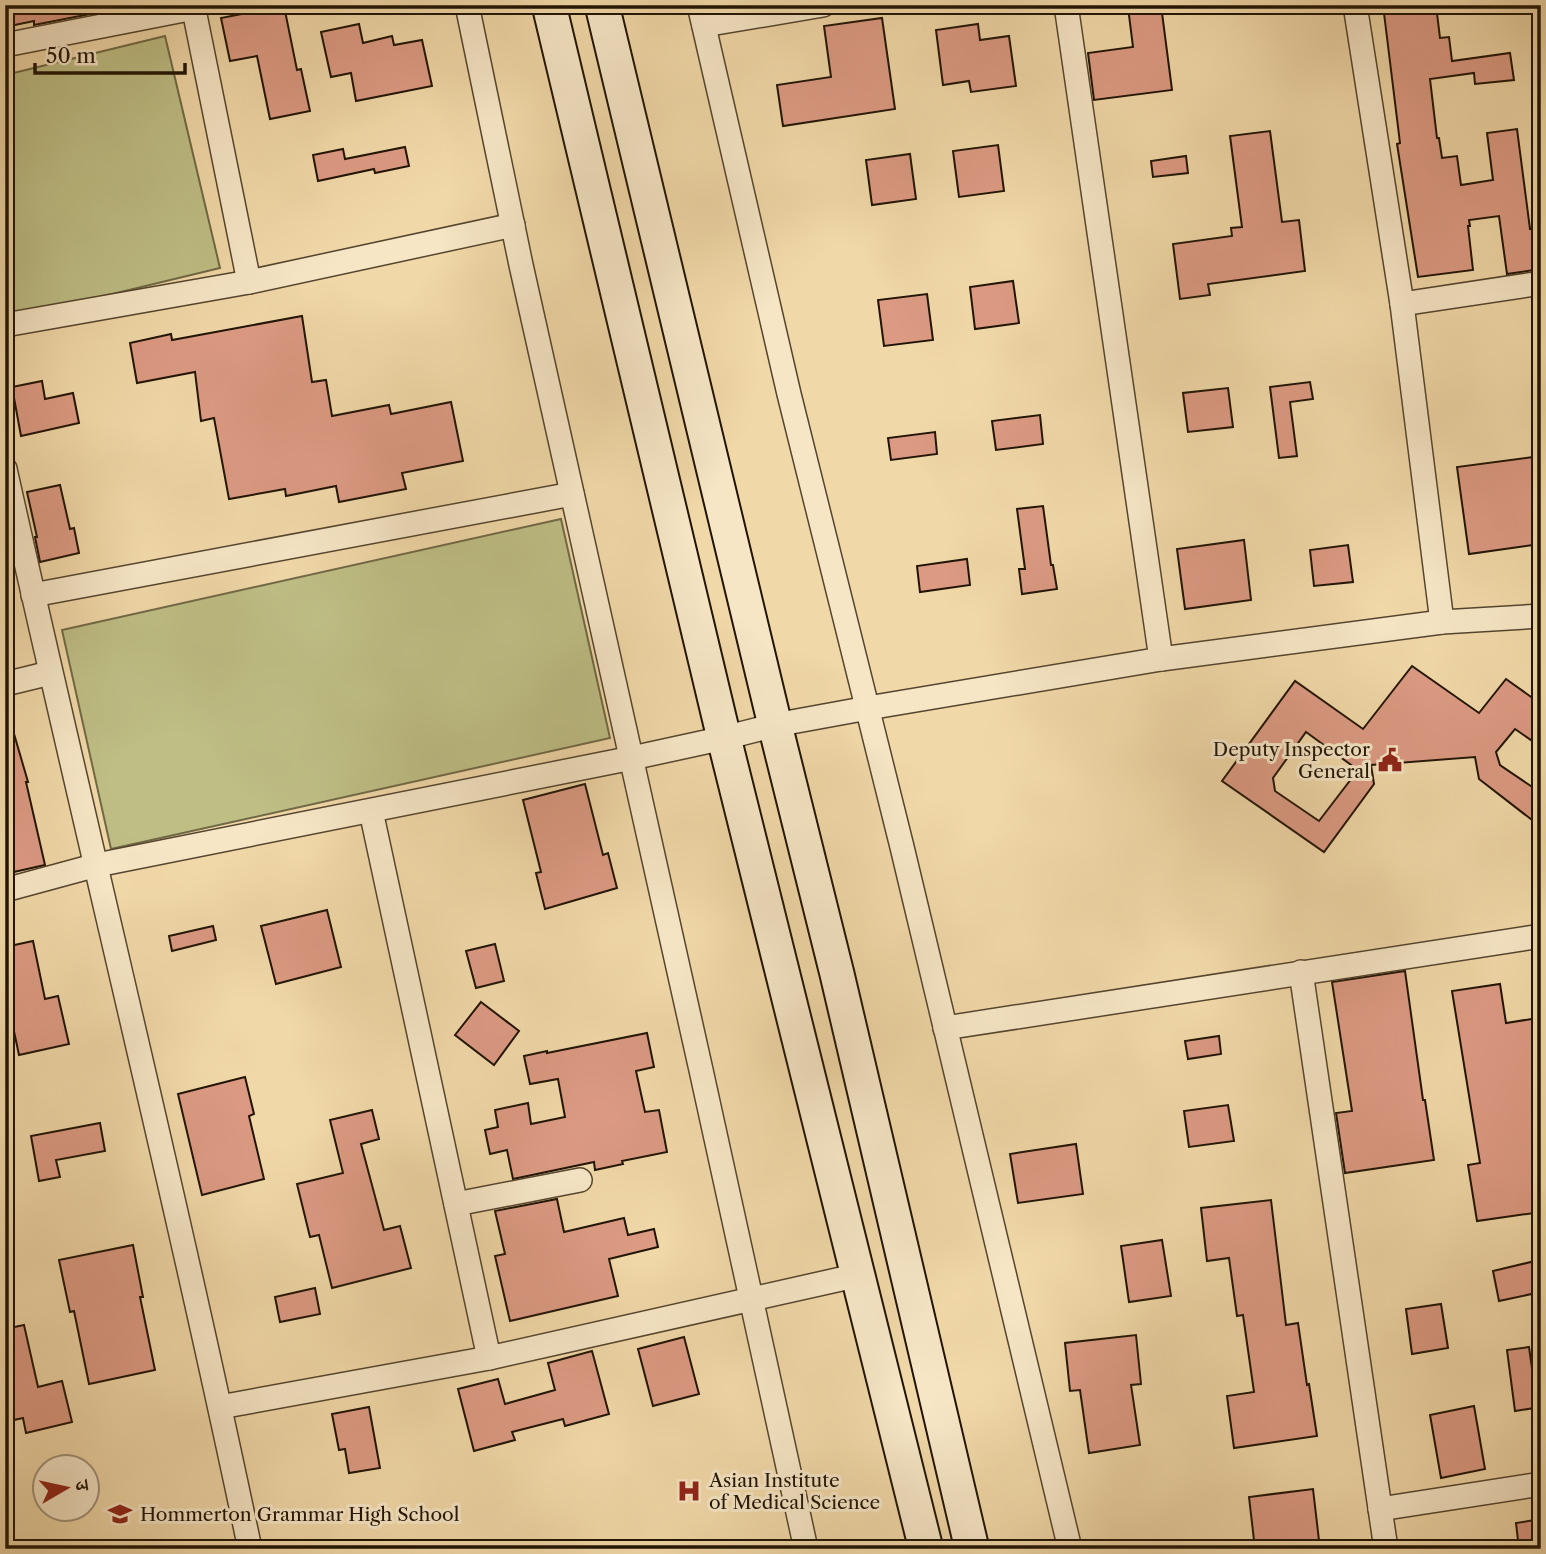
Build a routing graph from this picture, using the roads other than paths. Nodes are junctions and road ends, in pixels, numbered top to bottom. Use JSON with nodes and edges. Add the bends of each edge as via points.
{"nodes":[{"id":1,"x":467,"y":5,"type":"edge"},
{"id":2,"x":549,"y":5,"type":"edge"},
{"id":3,"x":601,"y":5,"type":"edge"},
{"id":4,"x":823,"y":5,"type":"edge"},
{"id":5,"x":1066,"y":5,"type":"edge"},
{"id":6,"x":1355,"y":5,"type":"edge"},
{"id":7,"x":194,"y":7,"type":"edge"},
{"id":8,"x":701,"y":15,"type":"edge"},
{"id":9,"x":5,"y":46,"type":"edge"},
{"id":10,"x":513,"y":225,"type":"junction"},
{"id":11,"x":249,"y":282,"type":"junction"},
{"id":12,"x":1541,"y":283,"type":"edge"},
{"id":13,"x":1402,"y":304,"type":"junction"},
{"id":14,"x":5,"y":325,"type":"edge"},
{"id":15,"x":5,"y":469,"type":"edge"},
{"id":16,"x":572,"y":494,"type":"junction"},
{"id":17,"x":33,"y":595,"type":"junction"},
{"id":18,"x":1541,"y":616,"type":"edge"},
{"id":19,"x":1442,"y":622,"type":"junction"},
{"id":20,"x":1161,"y":659,"type":"junction"},
{"id":21,"x":50,"y":673,"type":"junction"},
{"id":22,"x":5,"y":684,"type":"edge"},
{"id":23,"x":867,"y":708,"type":"junction"},
{"id":24,"x":775,"y":725,"type":"junction"},
{"id":25,"x":724,"y":738,"type":"junction"},
{"id":26,"x":632,"y":758,"type":"junction"},
{"id":27,"x":371,"y":811,"type":"junction"},
{"id":28,"x":97,"y":865,"type":"junction"},
{"id":29,"x":5,"y":890,"type":"edge"},
{"id":30,"x":1541,"y":936,"type":"edge"},
{"id":31,"x":1301,"y":972,"type":"junction"},
{"id":32,"x":945,"y":1028,"type":"junction"},
{"id":33,"x":580,"y":1180,"type":"dead end"},
{"id":34,"x":456,"y":1204,"type":"junction"},
{"id":35,"x":859,"y":1275,"type":"junction"},
{"id":36,"x":751,"y":1299,"type":"junction"},
{"id":37,"x":489,"y":1358,"type":"junction"},
{"id":38,"x":220,"y":1407,"type":"junction"},
{"id":39,"x":1541,"y":1484,"type":"edge"},
{"id":40,"x":1380,"y":1509,"type":"junction"},
{"id":41,"x":250,"y":1549,"type":"edge"},
{"id":42,"x":806,"y":1549,"type":"edge"},
{"id":43,"x":926,"y":1549,"type":"edge"},
{"id":44,"x":972,"y":1549,"type":"edge"},
{"id":45,"x":1070,"y":1549,"type":"edge"},
{"id":46,"x":1386,"y":1549,"type":"edge"}],
"edges":[{"from":1,"to":10,"type":"street"},
{"from":2,"to":25,"type":"main road"},
{"from":3,"to":24,"type":"main road"},
{"from":4,"to":8,"type":"street"},
{"from":5,"to":20,"type":"street"},
{"from":6,"to":13,"type":"street"},
{"from":7,"to":9,"type":"street"},
{"from":7,"to":11,"type":"street"},
{"from":8,"to":23,"type":"street"},
{"from":10,"to":11,"type":"street"},
{"from":10,"to":16,"type":"street"},
{"from":11,"to":14,"type":"street"},
{"from":12,"to":13,"type":"street"},
{"from":13,"to":19,"type":"street"},
{"from":15,"to":17,"type":"street"},
{"from":16,"to":17,"type":"street"},
{"from":16,"to":26,"type":"street"},
{"from":17,"to":21,"type":"street"},
{"from":18,"to":19,"type":"street"},
{"from":19,"to":20,"type":"street"},
{"from":20,"to":23,"type":"street"},
{"from":21,"to":22,"type":"street"},
{"from":21,"to":28,"type":"street"},
{"from":23,"to":24,"type":"street"},
{"from":23,"to":32,"type":"street"},
{"from":24,"to":25,"type":"street"},
{"from":24,"to":44,"type":"main road"},
{"from":25,"to":26,"type":"street"},
{"from":25,"to":35,"type":"main road"},
{"from":26,"to":27,"type":"street"},
{"from":26,"to":36,"type":"street"},
{"from":27,"to":28,"type":"street"},
{"from":27,"to":34,"type":"street"},
{"from":28,"to":29,"type":"street"},
{"from":28,"to":38,"type":"street"},
{"from":30,"to":31,"type":"street"},
{"from":31,"to":32,"type":"street"},
{"from":31,"to":40,"type":"street"},
{"from":32,"to":45,"type":"street"},
{"from":33,"to":34,"type":"street"},
{"from":34,"to":37,"type":"street"},
{"from":35,"to":36,"type":"street"},
{"from":35,"to":43,"type":"main road"},
{"from":36,"to":37,"type":"street"},
{"from":36,"to":42,"type":"street"},
{"from":37,"to":38,"type":"street"},
{"from":38,"to":41,"type":"street"},
{"from":39,"to":40,"type":"street"},
{"from":40,"to":46,"type":"street"}]}
